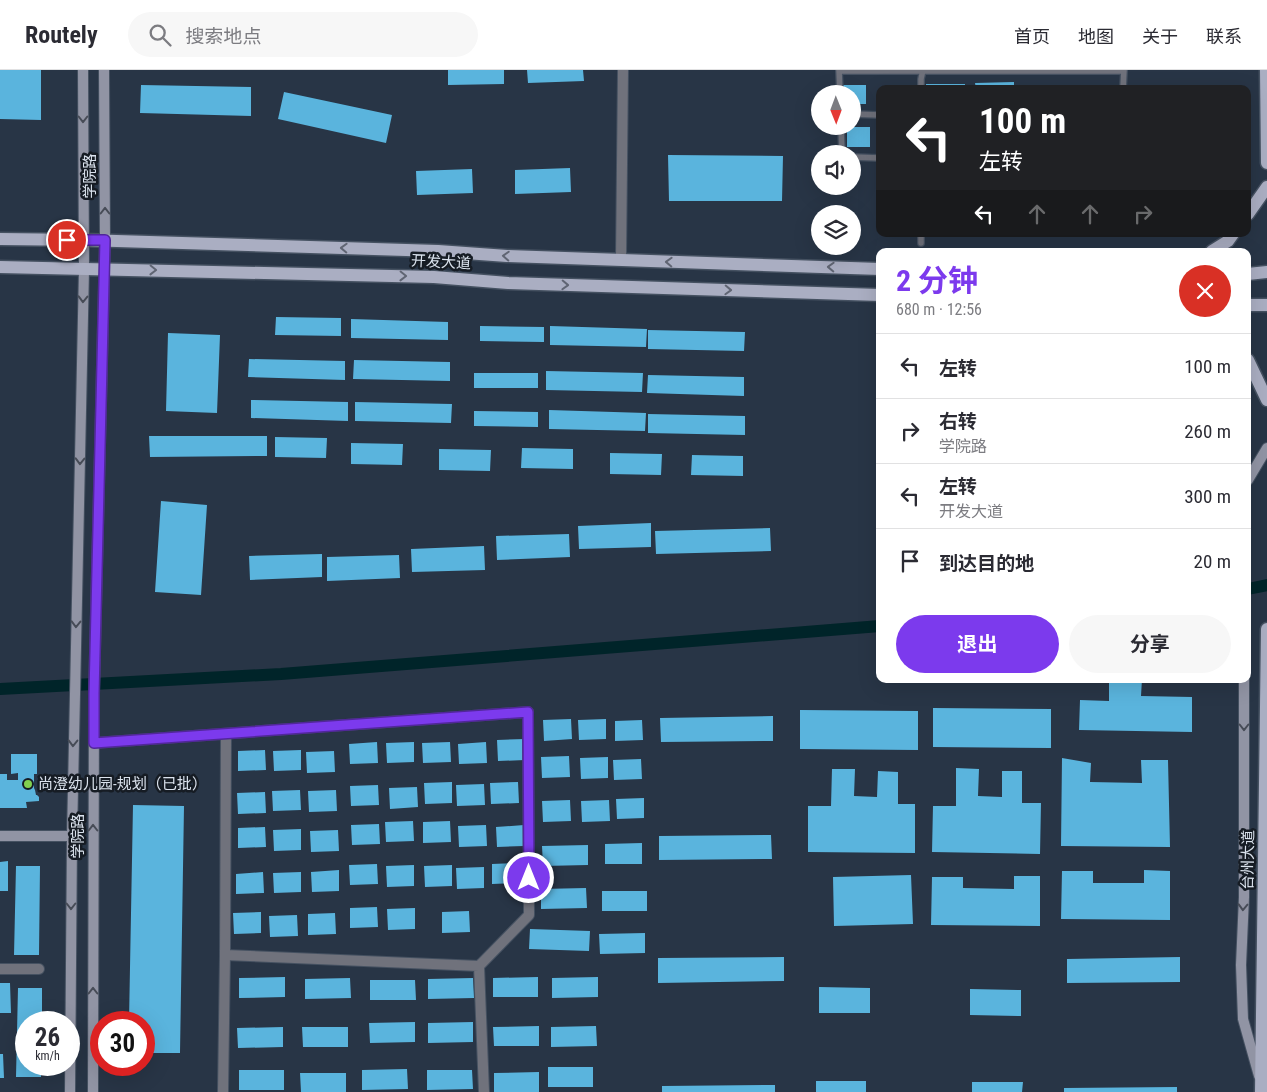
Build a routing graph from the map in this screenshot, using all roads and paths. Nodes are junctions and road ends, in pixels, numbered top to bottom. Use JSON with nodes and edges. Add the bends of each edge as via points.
{"nodes":[{"id":1,"x":83,"y":70,"type":"edge"},
{"id":2,"x":104,"y":70,"type":"edge"},
{"id":3,"x":623,"y":70,"type":"edge"},
{"id":4,"x":839,"y":70,"type":"edge"},
{"id":5,"x":1124,"y":70,"type":"edge"},
{"id":6,"x":1266,"y":70,"type":"edge"},
{"id":7,"x":923,"y":71,"type":"edge"},
{"id":8,"x":840,"y":85,"type":"edge"},
{"id":9,"x":921,"y":85,"type":"edge"},
{"id":10,"x":1124,"y":85,"type":"edge"},
{"id":11,"x":861,"y":114,"type":"edge"},
{"id":12,"x":876,"y":115,"type":"edge"},
{"id":13,"x":861,"y":157,"type":"edge"},
{"id":14,"x":876,"y":158,"type":"edge"},
{"id":15,"x":1267,"y":163,"type":"edge"},
{"id":16,"x":1267,"y":188,"type":"edge"},
{"id":17,"x":1251,"y":210,"type":"edge"},
{"id":18,"x":921,"y":237,"type":"edge"},
{"id":19,"x":1231,"y":237,"type":"edge"},
{"id":20,"x":0,"y":239,"type":"edge"},
{"id":21,"x":84,"y":240,"type":"junction"},
{"id":22,"x":105,"y":240,"type":"junction"},
{"id":23,"x":921,"y":243,"type":"dead end"},
{"id":24,"x":1217,"y":248,"type":"edge"},
{"id":25,"x":621,"y":260,"type":"junction"},
{"id":26,"x":0,"y":267,"type":"edge"},
{"id":27,"x":84,"y":269,"type":"junction"},
{"id":28,"x":104,"y":269,"type":"junction"},
{"id":29,"x":876,"y":269,"type":"edge"},
{"id":30,"x":1267,"y":272,"type":"edge"},
{"id":31,"x":1251,"y":274,"type":"edge"},
{"id":32,"x":876,"y":295,"type":"edge"},
{"id":33,"x":1251,"y":305,"type":"edge"},
{"id":34,"x":1267,"y":305,"type":"edge"},
{"id":35,"x":1251,"y":366,"type":"edge"},
{"id":36,"x":1267,"y":400,"type":"edge"},
{"id":37,"x":1267,"y":448,"type":"edge"},
{"id":38,"x":1251,"y":475,"type":"edge"},
{"id":39,"x":1267,"y":629,"type":"edge"},
{"id":40,"x":1244,"y":683,"type":"edge"},
{"id":41,"x":226,"y":734,"type":"junction"},
{"id":42,"x":94,"y":743,"type":"junction"},
{"id":43,"x":0,"y":836,"type":"edge"},
{"id":44,"x":72,"y":836,"type":"junction"},
{"id":45,"x":225,"y":955,"type":"junction"},
{"id":46,"x":479,"y":966,"type":"junction"},
{"id":47,"x":0,"y":969,"type":"edge"},
{"id":48,"x":39,"y":969,"type":"dead end"},
{"id":49,"x":1261,"y":1088,"type":"edge"},
{"id":50,"x":70,"y":1092,"type":"edge"},
{"id":51,"x":93,"y":1092,"type":"edge"},
{"id":52,"x":222,"y":1092,"type":"edge"},
{"id":53,"x":484,"y":1092,"type":"edge"}],
"edges":[{"from":1,"to":21,"type":"main road","name":"学院路","one_way":true},
{"from":22,"to":2,"type":"main road","name":"学院路","one_way":true},
{"from":3,"to":25,"type":"street"},
{"from":4,"to":7,"type":"lane"},
{"from":4,"to":8,"type":"lane"},
{"from":5,"to":7,"type":"lane"},
{"from":5,"to":10,"type":"lane"},
{"from":6,"to":15,"type":"main road"},
{"from":7,"to":9,"type":"lane"},
{"from":11,"to":12,"type":"lane"},
{"from":13,"to":14,"type":"lane"},
{"from":16,"to":17,"type":"main road"},
{"from":18,"to":23,"type":"lane"},
{"from":19,"to":24,"type":"main road"},
{"from":20,"to":21,"type":"main road","name":"开发大道"},
{"from":21,"to":22,"type":"main road","name":"开发大道"},
{"from":21,"to":27,"type":"main road","name":"学院路"},
{"from":25,"to":22,"type":"main road","name":"开发大道","one_way":true},
{"from":22,"to":28,"type":"main road","name":"学院路"},
{"from":29,"to":25,"type":"main road","name":"开发大道","one_way":true},
{"from":26,"to":27,"type":"main road","name":"开发大道"},
{"from":27,"to":28,"type":"main road","name":"开发大道"},
{"from":27,"to":44,"type":"main road","name":"学院路","one_way":true},
{"from":28,"to":32,"type":"main road","name":"开发大道","one_way":true,"via":[[434,277],[508,283]]},
{"from":28,"to":42,"type":"main road","name":"学院路"},
{"from":30,"to":31,"type":"main road"},
{"from":33,"to":34,"type":"main road"},
{"from":35,"to":36,"type":"main road"},
{"from":37,"to":38,"type":"main road"},
{"from":39,"to":49,"type":"main road","name":"台州大道"},
{"from":40,"to":49,"type":"main road","one_way":true,"via":[[1243,1019]]},
{"from":41,"to":42,"type":"street"},
{"from":41,"to":45,"type":"street"},
{"from":41,"to":46,"type":"street","via":[[528,712],[529,915]]},
{"from":51,"to":42,"type":"main road","name":"学院路","one_way":true},
{"from":43,"to":44,"type":"main road"},
{"from":44,"to":50,"type":"main road","name":"学院路","one_way":true},
{"from":45,"to":46,"type":"street"},
{"from":45,"to":52,"type":"street"},
{"from":46,"to":53,"type":"street"},
{"from":47,"to":48,"type":"street"}]}
